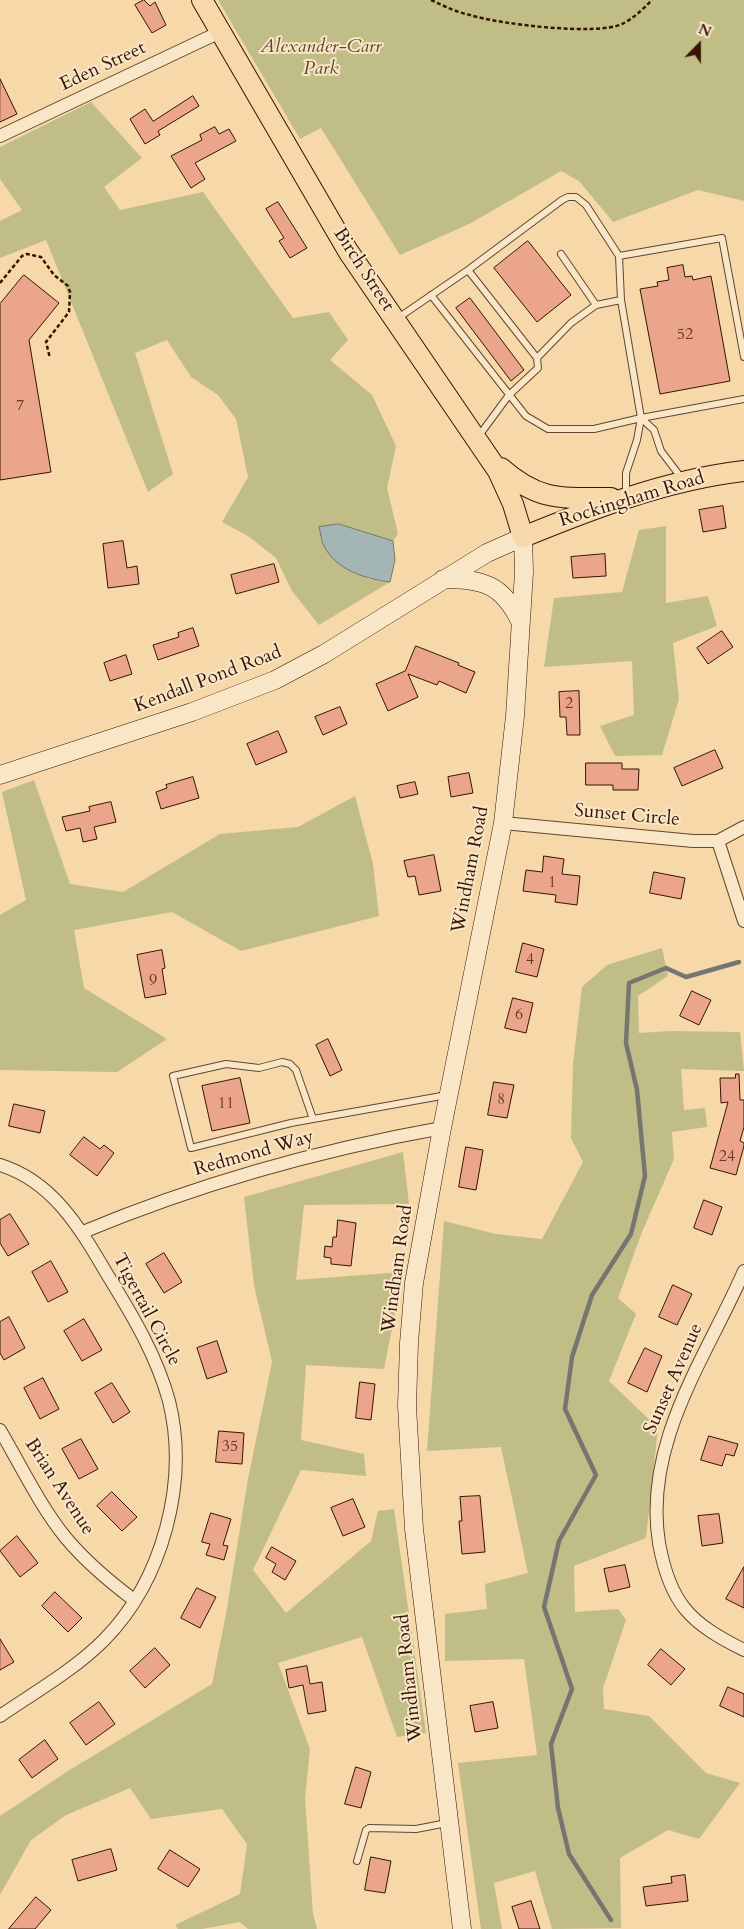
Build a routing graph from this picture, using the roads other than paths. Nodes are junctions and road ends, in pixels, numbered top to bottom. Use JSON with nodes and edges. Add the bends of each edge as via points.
{"nodes":[{"id":1,"x":202,"y":0,"type":"edge"},
{"id":2,"x":220,"y":32,"type":"junction"},
{"id":3,"x":0,"y":136,"type":"edge"},
{"id":4,"x":561,"y":254,"type":"dead end"},
{"id":5,"x":619,"y":256,"type":"junction"},
{"id":6,"x":468,"y":270,"type":"junction"},
{"id":7,"x":431,"y":295,"type":"junction"},
{"id":8,"x":621,"y":300,"type":"junction"},
{"id":9,"x":596,"y":305,"type":"junction"},
{"id":10,"x":396,"y":320,"type":"junction"},
{"id":11,"x":744,"y":357,"type":"edge"},
{"id":12,"x":537,"y":358,"type":"junction"},
{"id":13,"x":509,"y":395,"type":"junction"},
{"id":14,"x":744,"y":398,"type":"edge"},
{"id":15,"x":641,"y":418,"type":"junction"},
{"id":16,"x":477,"y":439,"type":"junction"},
{"id":17,"x":490,"y":458,"type":"junction"},
{"id":18,"x":744,"y":471,"type":"edge"},
{"id":19,"x":684,"y":482,"type":"junction"},
{"id":20,"x":626,"y":498,"type":"junction"},
{"id":21,"x":522,"y":537,"type":"junction"},
{"id":22,"x":443,"y":579,"type":"junction"},
{"id":23,"x":520,"y":621,"type":"junction"},
{"id":24,"x":0,"y":775,"type":"edge"},
{"id":25,"x":503,"y":823,"type":"junction"},
{"id":26,"x":744,"y":827,"type":"edge"},
{"id":27,"x":718,"y":841,"type":"junction"},
{"id":28,"x":744,"y":921,"type":"edge"},
{"id":29,"x":449,"y":1095,"type":"junction"},
{"id":30,"x":313,"y":1119,"type":"junction"},
{"id":31,"x":442,"y":1128,"type":"junction"},
{"id":32,"x":0,"y":1165,"type":"edge"},
{"id":33,"x":83,"y":1232,"type":"junction"},
{"id":34,"x":744,"y":1271,"type":"edge"},
{"id":35,"x":0,"y":1430,"type":"edge"},
{"id":36,"x":134,"y":1600,"type":"junction"},
{"id":37,"x":744,"y":1650,"type":"edge"},
{"id":38,"x":0,"y":1716,"type":"edge"},
{"id":39,"x":448,"y":1823,"type":"junction"},
{"id":40,"x":357,"y":1861,"type":"dead end"},
{"id":41,"x":462,"y":1929,"type":"edge"}],
"edges":[{"from":1,"to":2,"type":"main road","name":"Birch Street"},
{"from":2,"to":3,"type":"street","name":"Eden Street"},
{"from":2,"to":10,"type":"main road","name":"Birch Street","via":[[348,251]]},
{"from":4,"to":9,"type":"lane"},
{"from":5,"to":6,"type":"lane","via":[[586,205],[576,197],[568,197]]},
{"from":5,"to":8,"type":"lane"},
{"from":5,"to":11,"type":"lane","via":[[722,238]]},
{"from":6,"to":7,"type":"lane"},
{"from":6,"to":12,"type":"lane"},
{"from":7,"to":10,"type":"lane"},
{"from":7,"to":13,"type":"lane"},
{"from":8,"to":9,"type":"lane"},
{"from":8,"to":15,"type":"lane"},
{"from":9,"to":12,"type":"lane","via":[[558,335]]},
{"from":10,"to":16,"type":"main road","name":"Birch Street"},
{"from":12,"to":13,"type":"lane","via":[[538,368]]},
{"from":13,"to":15,"type":"lane","via":[[526,416],[548,429],[594,429]]},
{"from":13,"to":16,"type":"lane"},
{"from":14,"to":15,"type":"lane"},
{"from":15,"to":19,"type":"lane","via":[[654,430],[661,451]]},
{"from":15,"to":20,"type":"lane","via":[[626,473]]},
{"from":16,"to":17,"type":"main road","name":"Birch Street"},
{"from":17,"to":20,"type":"main road","via":[[516,481],[542,495]]},
{"from":17,"to":21,"type":"main road","name":"Birch Street","via":[[507,487]]},
{"from":18,"to":19,"type":"main road","name":"Rockingham Road"},
{"from":19,"to":20,"type":"main road","name":"Rockingham Road"},
{"from":20,"to":21,"type":"main road","name":"Rockingham Road"},
{"from":21,"to":22,"type":"street","name":"Kendall Pond Road","via":[[487,552]]},
{"from":21,"to":23,"type":"street","name":"Windham Road","via":[[524,572]]},
{"from":22,"to":23,"type":"street","via":[[475,580],[495,588],[504,595]]},
{"from":22,"to":24,"type":"street","name":"Kendall Pond Road","via":[[324,654],[275,680],[206,707]]},
{"from":23,"to":25,"type":"street","name":"Windham Road","via":[[514,725]]},
{"from":25,"to":27,"type":"street","name":"Sunset Circle"},
{"from":25,"to":29,"type":"street","name":"Windham Road"},
{"from":26,"to":27,"type":"street","name":"Sunset Circle"},
{"from":27,"to":28,"type":"street"},
{"from":29,"to":30,"type":"lane"},
{"from":29,"to":31,"type":"street","name":"Windham Road"},
{"from":30,"to":30,"type":"lane","via":[[191,1148],[173,1076],[226,1064],[250,1068],[282,1062],[290,1064],[296,1070]]},
{"from":31,"to":33,"type":"street","name":"Redmond Way","via":[[372,1140],[296,1160],[160,1202]]},
{"from":31,"to":39,"type":"street","name":"Windham Road","via":[[414,1283],[408,1343],[407,1406],[414,1529]]},
{"from":32,"to":33,"type":"street","name":"Tigertail Circle","via":[[27,1176],[42,1187]]},
{"from":33,"to":36,"type":"street","name":"Tigertail Circle","via":[[148,1346],[164,1385],[172,1423],[174,1474],[170,1514],[158,1552]]},
{"from":34,"to":37,"type":"street","name":"Sunset Avenue","via":[[676,1415],[660,1467],[656,1510],[662,1555],[677,1599],[704,1629]]},
{"from":35,"to":36,"type":"street","name":"Brian Avenue","via":[[67,1538],[90,1563]]},
{"from":36,"to":38,"type":"street","name":"Tigertail Circle","via":[[115,1627],[86,1655]]},
{"from":39,"to":40,"type":"lane","via":[[416,1829],[369,1828]]},
{"from":39,"to":41,"type":"street","name":"Windham Road"}]}
